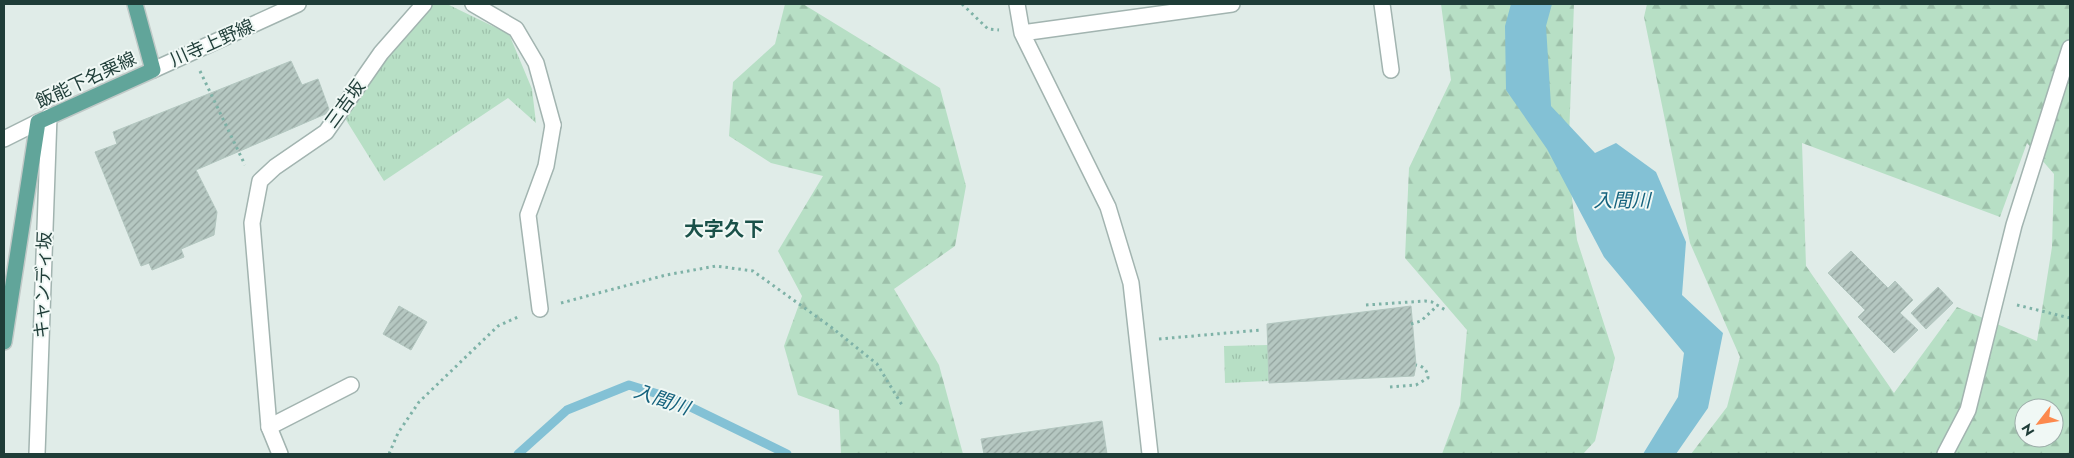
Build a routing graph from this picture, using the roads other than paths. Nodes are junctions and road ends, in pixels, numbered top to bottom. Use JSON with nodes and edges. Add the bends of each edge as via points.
{"nodes":[{"id":1,"x":135,"y":4,"type":"edge"},
{"id":2,"x":298,"y":4,"type":"edge"},
{"id":3,"x":424,"y":4,"type":"edge"},
{"id":4,"x":473,"y":4,"type":"edge"},
{"id":5,"x":1017,"y":4,"type":"edge"},
{"id":6,"x":1232,"y":4,"type":"edge"},
{"id":7,"x":1382,"y":4,"type":"edge"},
{"id":8,"x":1022,"y":33,"type":"junction"},
{"id":9,"x":2070,"y":48,"type":"edge"},
{"id":10,"x":153,"y":70,"type":"junction"},
{"id":11,"x":1391,"y":70,"type":"dead end"},
{"id":12,"x":44,"y":119,"type":"junction"},
{"id":13,"x":4,"y":138,"type":"edge"},
{"id":14,"x":540,"y":309,"type":"road end"},
{"id":15,"x":4,"y":342,"type":"edge"},
{"id":16,"x":351,"y":385,"type":"dead end"},
{"id":17,"x":269,"y":427,"type":"junction"},
{"id":18,"x":37,"y":454,"type":"edge"},
{"id":19,"x":280,"y":454,"type":"edge"},
{"id":20,"x":1150,"y":454,"type":"edge"},
{"id":21,"x":1945,"y":454,"type":"edge"}],
"edges":[{"from":1,"to":10,"type":"main road","name":"飯能下名栗線"},
{"from":2,"to":10,"type":"street","name":"川寺上野線"},
{"from":3,"to":17,"type":"street","name":"三吉坂","via":[[381,53],[326,132],[260,181],[252,223]]},
{"from":4,"to":14,"type":"street","via":[[516,29],[536,63],[554,125],[546,166],[528,215]]},
{"from":5,"to":8,"type":"street"},
{"from":6,"to":8,"type":"street"},
{"from":7,"to":11,"type":"street"},
{"from":8,"to":20,"type":"street","via":[[1108,207],[1131,283]]},
{"from":9,"to":21,"type":"street","via":[[2014,226],[1968,410]]},
{"from":10,"to":12,"type":"main road","name":"飯能下名栗線"},
{"from":12,"to":13,"type":"street"},
{"from":12,"to":15,"type":"main road","name":"飯能下名栗線"},
{"from":12,"to":18,"type":"street","name":"キャンディ坂"},
{"from":16,"to":17,"type":"street"},
{"from":17,"to":19,"type":"street","name":"三吉坂"}]}
